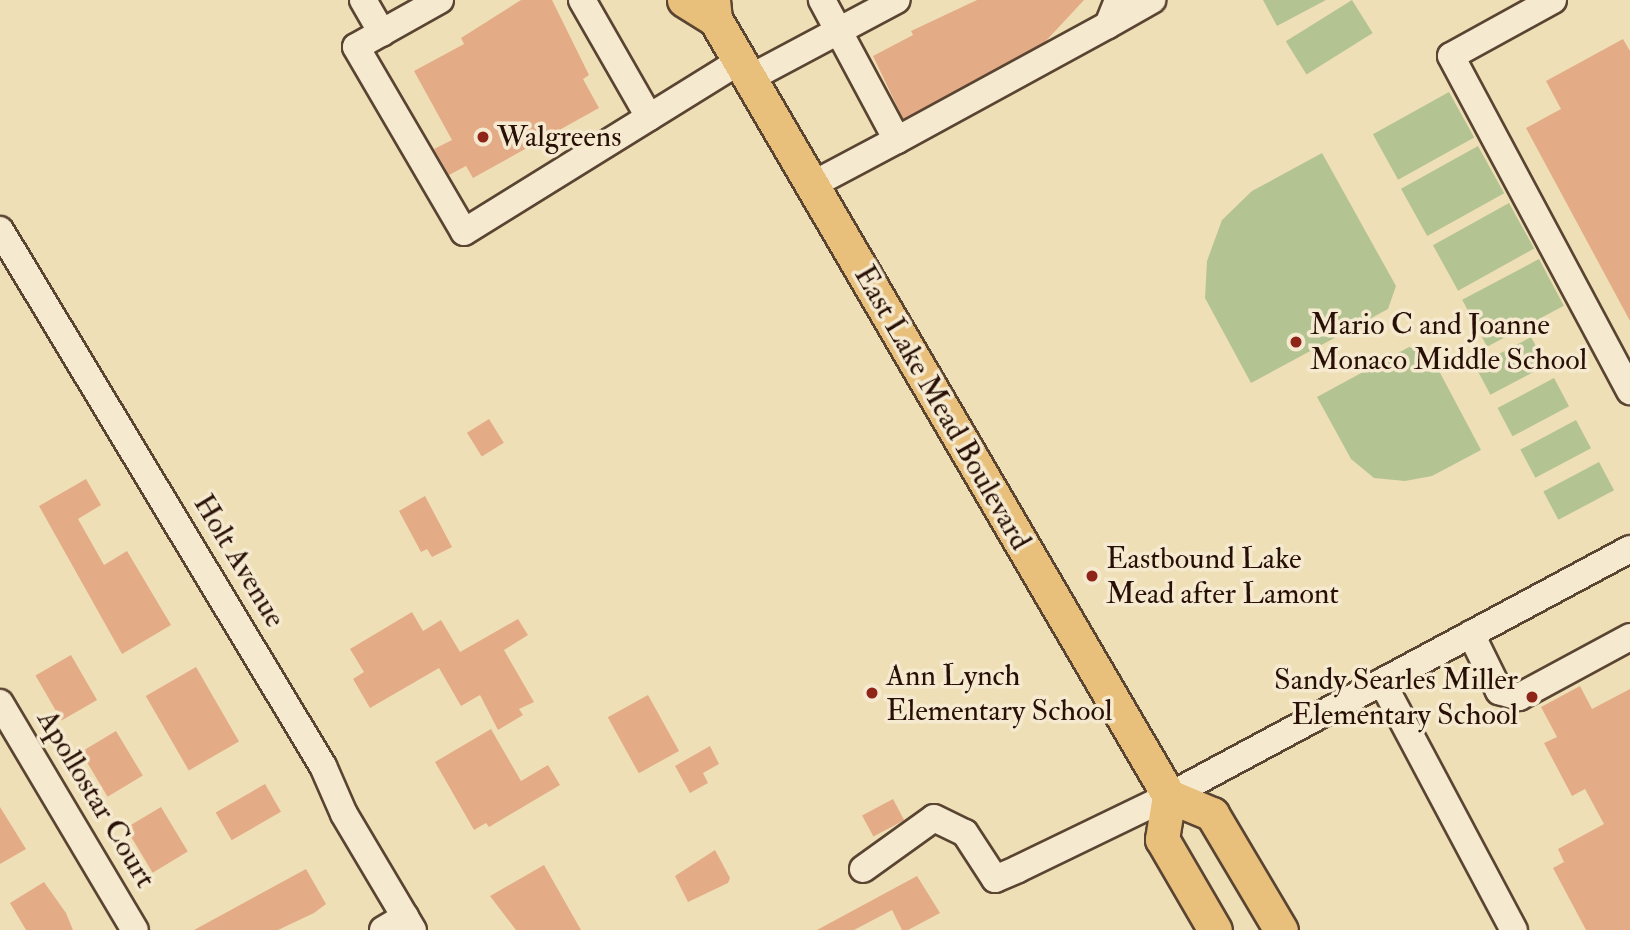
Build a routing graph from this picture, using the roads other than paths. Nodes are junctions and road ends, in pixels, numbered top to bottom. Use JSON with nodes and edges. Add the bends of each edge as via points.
{"nodes":[{"id":1,"x":363,"y":0,"type":"edge"},
{"id":2,"x":440,"y":0,"type":"edge"},
{"id":3,"x":583,"y":0,"type":"edge"},
{"id":4,"x":684,"y":0,"type":"edge"},
{"id":5,"x":822,"y":0,"type":"edge"},
{"id":6,"x":897,"y":0,"type":"edge"},
{"id":7,"x":1118,"y":0,"type":"edge"},
{"id":8,"x":1152,"y":0,"type":"edge"},
{"id":9,"x":1553,"y":0,"type":"edge"},
{"id":10,"x":714,"y":10,"type":"edge"},
{"id":11,"x":1108,"y":25,"type":"junction"},
{"id":12,"x":838,"y":32,"type":"junction"},
{"id":13,"x":382,"y":33,"type":"junction"},
{"id":14,"x":745,"y":70,"type":"junction"},
{"id":15,"x":649,"y":117,"type":"junction"},
{"id":16,"x":897,"y":139,"type":"junction"},
{"id":17,"x":812,"y":185,"type":"junction"},
{"id":18,"x":0,"y":230,"type":"edge"},
{"id":19,"x":1630,"y":391,"type":"edge"},
{"id":20,"x":1630,"y":549,"type":"edge"},
{"id":21,"x":1471,"y":634,"type":"junction"},
{"id":22,"x":1630,"y":637,"type":"edge"},
{"id":23,"x":1382,"y":682,"type":"junction"},
{"id":24,"x":0,"y":703,"type":"edge"},
{"id":25,"x":1169,"y":796,"type":"junction"},
{"id":26,"x":863,"y":869,"type":"dead end"},
{"id":27,"x":400,"y":926,"type":"edge"},
{"id":28,"x":135,"y":930,"type":"edge"},
{"id":29,"x":1215,"y":930,"type":"edge"},
{"id":30,"x":1280,"y":930,"type":"edge"},
{"id":31,"x":1514,"y":930,"type":"edge"}],
"edges":[{"from":1,"to":13,"type":"street"},
{"from":2,"to":13,"type":"street"},
{"from":3,"to":15,"type":"street"},
{"from":4,"to":10,"type":"main road","name":"East Lake Mead Boulevard"},
{"from":5,"to":12,"type":"street"},
{"from":6,"to":12,"type":"street"},
{"from":7,"to":11,"type":"street"},
{"from":8,"to":11,"type":"street"},
{"from":9,"to":19,"type":"street","via":[[1451,55]]},
{"from":10,"to":14,"type":"main road","name":"East Lake Mead Boulevard"},
{"from":11,"to":16,"type":"street"},
{"from":12,"to":14,"type":"street"},
{"from":12,"to":16,"type":"street"},
{"from":13,"to":15,"type":"street","via":[[356,47],[464,232]]},
{"from":14,"to":15,"type":"street"},
{"from":14,"to":17,"type":"main road","name":"East Lake Mead Boulevard"},
{"from":16,"to":17,"type":"street"},
{"from":17,"to":25,"type":"main road","name":"East Lake Mead Boulevard"},
{"from":18,"to":27,"type":"street","name":"Holt Avenue","via":[[323,766]]},
{"from":20,"to":21,"type":"street"},
{"from":21,"to":22,"type":"street","via":[[1499,691],[1519,696]]},
{"from":21,"to":23,"type":"street"},
{"from":23,"to":25,"type":"street"},
{"from":23,"to":31,"type":"street"},
{"from":24,"to":28,"type":"street","name":"Apollostar Court"},
{"from":25,"to":26,"type":"street","via":[[995,879],[965,833],[934,818]]},
{"from":25,"to":29,"type":"main road","via":[[1162,839]]},
{"from":25,"to":30,"type":"main road","via":[[1212,814]]}]}
